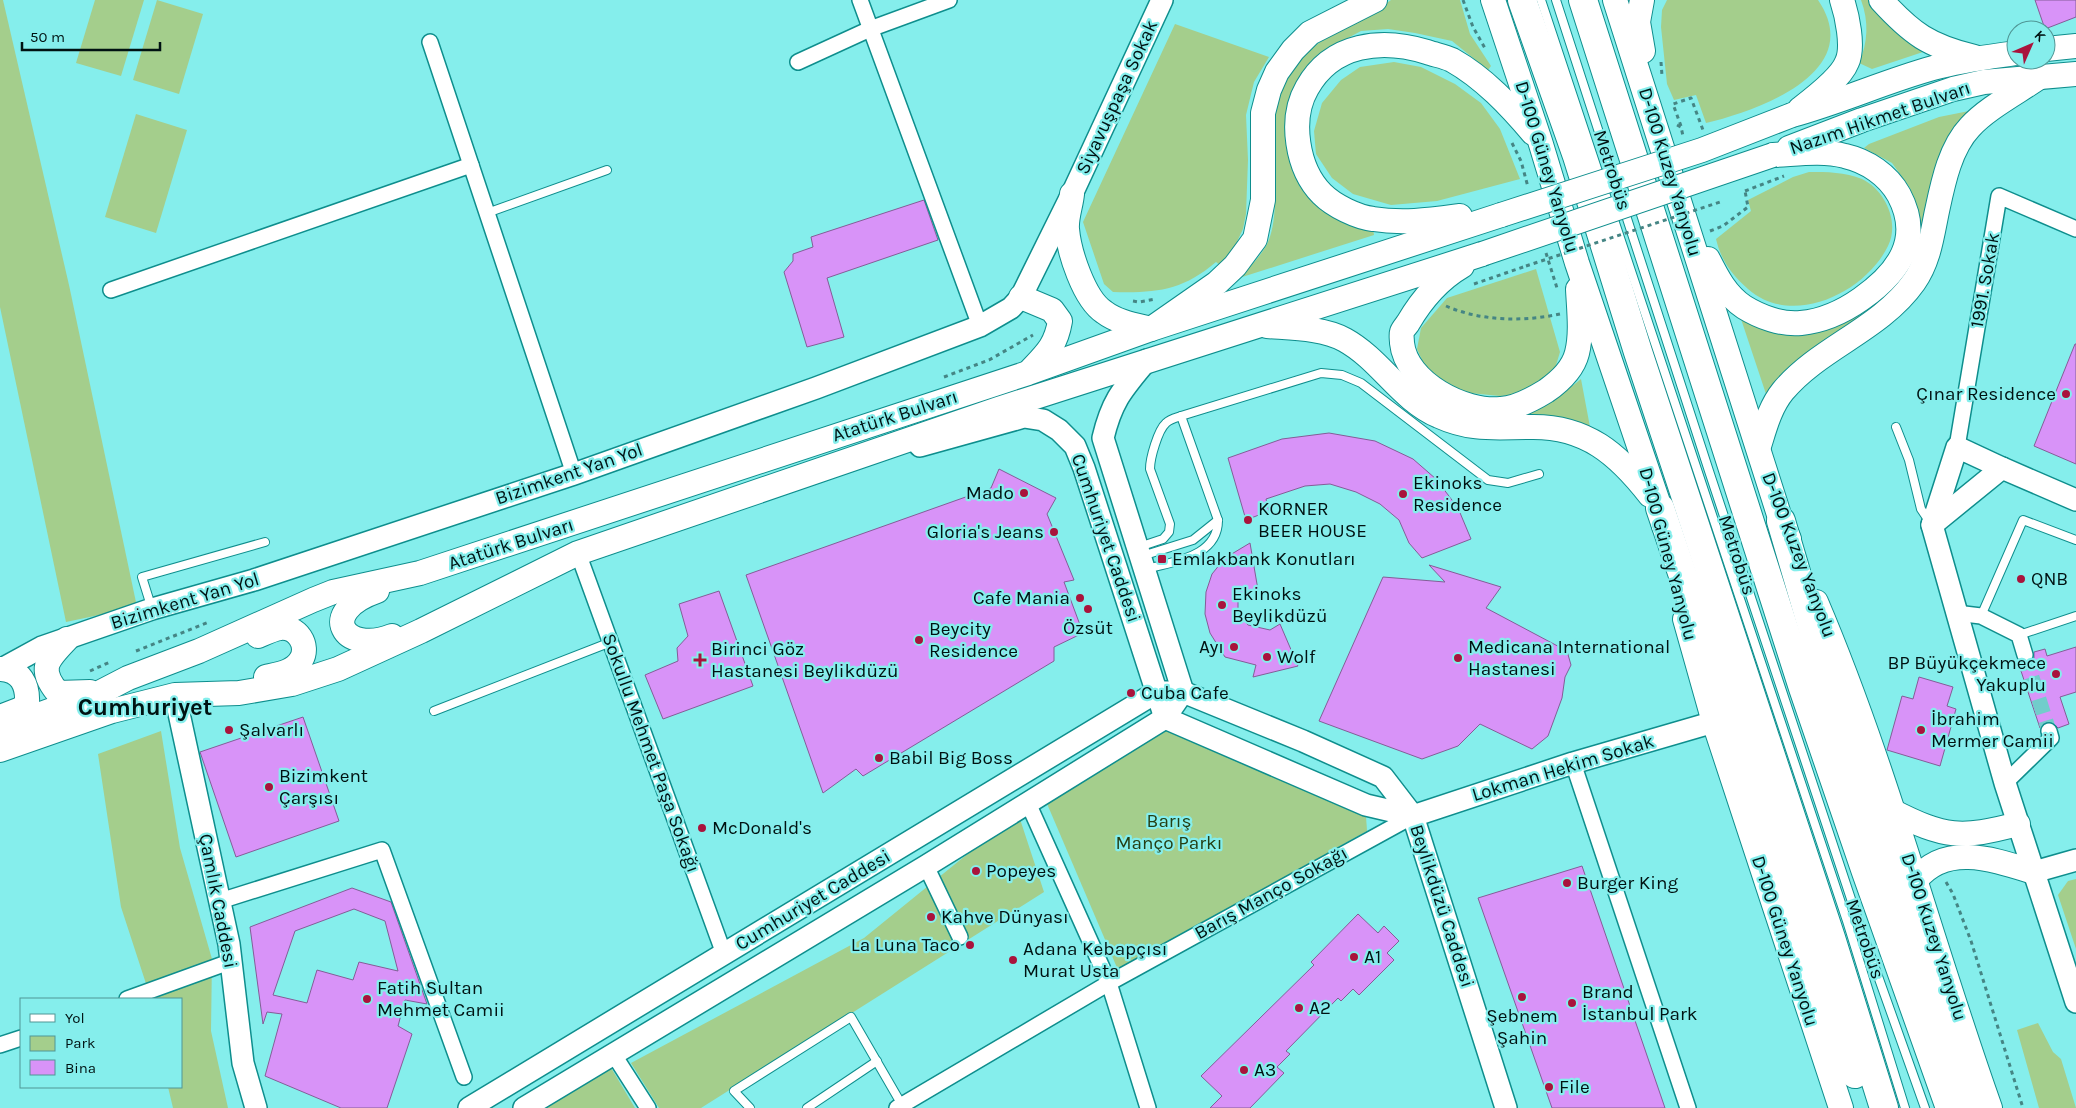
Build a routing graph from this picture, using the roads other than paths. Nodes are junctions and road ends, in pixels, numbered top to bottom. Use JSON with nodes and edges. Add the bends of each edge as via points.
{"nodes":[{"id":1,"x":860,"y":0,"type":"edge"},
{"id":2,"x":949,"y":0,"type":"edge"},
{"id":3,"x":1162,"y":0,"type":"edge"},
{"id":4,"x":1374,"y":0,"type":"edge"},
{"id":5,"x":1493,"y":0,"type":"edge"},
{"id":6,"x":1522,"y":0,"type":"edge"},
{"id":7,"x":1541,"y":0,"type":"edge"},
{"id":8,"x":1556,"y":0,"type":"edge"},
{"id":9,"x":1582,"y":0,"type":"edge"},
{"id":10,"x":1615,"y":0,"type":"edge"},
{"id":11,"x":1642,"y":0,"type":"edge"},
{"id":12,"x":1842,"y":0,"type":"edge"},
{"id":13,"x":1881,"y":0,"type":"edge"},
{"id":14,"x":870,"y":29,"type":"junction"},
{"id":15,"x":430,"y":42,"type":"dead end"},
{"id":16,"x":2076,"y":46,"type":"edge"},
{"id":17,"x":2056,"y":49,"type":"edge"},
{"id":18,"x":2006,"y":54,"type":"edge"},
{"id":19,"x":1978,"y":58,"type":"junction"},
{"id":20,"x":798,"y":62,"type":"dead end"},
{"id":21,"x":2076,"y":74,"type":"edge"},
{"id":22,"x":2041,"y":76,"type":"junction"},
{"id":23,"x":1653,"y":84,"type":"junction"},
{"id":24,"x":1792,"y":115,"type":"junction"},
{"id":25,"x":1540,"y":141,"type":"junction"},
{"id":26,"x":1774,"y":155,"type":"junction"},
{"id":27,"x":471,"y":165,"type":"junction"},
{"id":28,"x":606,"y":170,"type":"dead end"},
{"id":29,"x":1072,"y":194,"type":"junction"},
{"id":30,"x":487,"y":213,"type":"junction"},
{"id":31,"x":1501,"y":215,"type":"junction"},
{"id":32,"x":1699,"y":220,"type":"junction"},
{"id":33,"x":2076,"y":229,"type":"edge"},
{"id":34,"x":1482,"y":254,"type":"junction"},
{"id":35,"x":1577,"y":262,"type":"junction"},
{"id":36,"x":110,"y":290,"type":"dead end"},
{"id":37,"x":1021,"y":297,"type":"junction"},
{"id":38,"x":1256,"y":325,"type":"junction"},
{"id":39,"x":980,"y":326,"type":"junction"},
{"id":40,"x":1151,"y":329,"type":"junction"},
{"id":41,"x":1147,"y":360,"type":"junction"},
{"id":42,"x":1028,"y":373,"type":"junction"},
{"id":43,"x":1181,"y":416,"type":"junction"},
{"id":44,"x":1896,"y":427,"type":"dead end"},
{"id":45,"x":1759,"y":446,"type":"junction"},
{"id":46,"x":1957,"y":447,"type":"junction"},
{"id":47,"x":873,"y":451,"type":"junction"},
{"id":48,"x":2002,"y":468,"type":"junction"},
{"id":49,"x":574,"y":474,"type":"junction"},
{"id":50,"x":1539,"y":474,"type":"dead end"},
{"id":51,"x":2076,"y":500,"type":"edge"},
{"id":52,"x":1660,"y":508,"type":"junction"},
{"id":53,"x":1218,"y":520,"type":"junction"},
{"id":54,"x":1781,"y":521,"type":"junction"},
{"id":55,"x":1932,"y":525,"type":"junction"},
{"id":56,"x":2076,"y":540,"type":"edge"},
{"id":57,"x":265,"y":542,"type":"dead end"},
{"id":58,"x":578,"y":553,"type":"junction"},
{"id":59,"x":1141,"y":558,"type":"junction"},
{"id":60,"x":420,"y":574,"type":"junction"},
{"id":61,"x":152,"y":610,"type":"junction"},
{"id":62,"x":1956,"y":613,"type":"junction"},
{"id":63,"x":1981,"y":616,"type":"junction"},
{"id":64,"x":2076,"y":616,"type":"edge"},
{"id":65,"x":421,"y":630,"type":"junction"},
{"id":66,"x":2019,"y":635,"type":"junction"},
{"id":67,"x":67,"y":639,"type":"junction"},
{"id":68,"x":610,"y":642,"type":"junction"},
{"id":69,"x":198,"y":651,"type":"junction"},
{"id":70,"x":2025,"y":655,"type":"tunnel mouth"},
{"id":71,"x":1,"y":669,"type":"edge"},
{"id":72,"x":102,"y":692,"type":"junction"},
{"id":73,"x":1157,"y":692,"type":"junction"},
{"id":74,"x":1183,"y":692,"type":"junction"},
{"id":75,"x":182,"y":695,"type":"junction"},
{"id":76,"x":434,"y":711,"type":"dead end"},
{"id":77,"x":0,"y":717,"type":"edge"},
{"id":78,"x":1165,"y":718,"type":"junction"},
{"id":79,"x":1714,"y":722,"type":"junction"},
{"id":80,"x":0,"y":729,"type":"edge"},
{"id":81,"x":2049,"y":731,"type":"dead end"},
{"id":82,"x":0,"y":750,"type":"edge"},
{"id":83,"x":1572,"y":763,"type":"junction"},
{"id":84,"x":1015,"y":776,"type":"junction"},
{"id":85,"x":2005,"y":782,"type":"junction"},
{"id":86,"x":1028,"y":803,"type":"junction"},
{"id":87,"x":1892,"y":811,"type":"junction"},
{"id":88,"x":1412,"y":816,"type":"junction"},
{"id":89,"x":2018,"y":824,"type":"junction"},
{"id":90,"x":2076,"y":860,"type":"edge"},
{"id":91,"x":926,"y":866,"type":"junction"},
{"id":92,"x":2034,"y":872,"type":"junction"},
{"id":93,"x":1916,"y":880,"type":"junction"},
{"id":94,"x":220,"y":901,"type":"junction"},
{"id":95,"x":960,"y":937,"type":"dead end"},
{"id":96,"x":724,"y":954,"type":"junction"},
{"id":97,"x":232,"y":961,"type":"junction"},
{"id":98,"x":734,"y":982,"type":"junction"},
{"id":99,"x":1109,"y":983,"type":"junction"},
{"id":100,"x":130,"y":998,"type":"edge"},
{"id":101,"x":2076,"y":1002,"type":"edge"},
{"id":102,"x":20,"y":1038,"type":"edge"},
{"id":103,"x":0,"y":1045,"type":"edge"},
{"id":104,"x":614,"y":1055,"type":"junction"},
{"id":105,"x":877,"y":1061,"type":"junction"},
{"id":106,"x":464,"y":1077,"type":"dead end"},
{"id":107,"x":900,"y":1106,"type":"edge"},
{"id":108,"x":256,"y":1108,"type":"edge"},
{"id":109,"x":469,"y":1108,"type":"edge"},
{"id":110,"x":524,"y":1108,"type":"edge"},
{"id":111,"x":648,"y":1108,"type":"edge"},
{"id":112,"x":750,"y":1108,"type":"edge"},
{"id":113,"x":807,"y":1108,"type":"edge"},
{"id":114,"x":1148,"y":1108,"type":"edge"},
{"id":115,"x":1506,"y":1108,"type":"edge"},
{"id":116,"x":1688,"y":1108,"type":"edge"},
{"id":117,"x":1841,"y":1108,"type":"edge"},
{"id":118,"x":1868,"y":1108,"type":"edge"},
{"id":119,"x":1884,"y":1108,"type":"edge"},
{"id":120,"x":1905,"y":1108,"type":"edge"},
{"id":121,"x":1925,"y":1108,"type":"edge"},
{"id":122,"x":1950,"y":1108,"type":"edge"},
{"id":123,"x":1971,"y":1108,"type":"edge"},
{"id":124,"x":1990,"y":1108,"type":"edge"}],
"edges":[{"from":1,"to":14,"type":"street"},
{"from":2,"to":14,"type":"street"},
{"from":3,"to":29,"type":"main road","name":"Siyavuşpaşa Sokak"},
{"from":4,"to":40,"type":"main road","via":[[1310,33],[1277,72],[1263,113],[1263,200],[1255,239],[1236,266],[1217,283]]},
{"from":5,"to":25,"type":"main road","name":"D-100 Güney Yanyolu"},
{"from":6,"to":119,"type":"highway","via":[[1577,156]]},
{"from":7,"to":120,"type":"lane","name":"Metrobüs","via":[[1847,921]]},
{"from":8,"to":121,"type":"lane","name":"Metrobüs","via":[[1709,472],[1849,892]]},
{"from":9,"to":122,"type":"highway","via":[[1803,688]]},
{"from":10,"to":23,"type":"main road","name":"D-100 Kuzey Yanyolu"},
{"from":11,"to":23,"type":"main road","via":[[1638,22],[1643,55]]},
{"from":12,"to":24,"type":"main road","via":[[1849,21],[1848,62],[1834,80]]},
{"from":13,"to":19,"type":"main road","via":[[1919,37],[1939,47]]},
{"from":14,"to":20,"type":"street"},
{"from":14,"to":39,"type":"street"},
{"from":15,"to":27,"type":"street"},
{"from":16,"to":17,"type":"main road"},
{"from":18,"to":19,"type":"main road","name":"Nazım Hikmet Bulvarı"},
{"from":19,"to":24,"type":"main road","name":"Nazım Hikmet Bulvarı","via":[[1931,69]]},
{"from":21,"to":22,"type":"main road","name":"Nazım Hikmet Bulvarı"},
{"from":22,"to":26,"type":"main road","name":"Nazım Hikmet Bulvarı","via":[[1953,89]]},
{"from":22,"to":45,"type":"main road","via":[[1984,114],[1960,140],[1952,156],[1927,258],[1914,283],[1877,319],[1799,374],[1773,406]]},
{"from":23,"to":32,"type":"main road","name":"D-100 Kuzey Yanyolu"},
{"from":24,"to":31,"type":"main road","bridge":true,"via":[[1708,148]]},
{"from":25,"to":31,"type":"main road","via":[[1488,85],[1472,73],[1450,60],[1411,47],[1378,44],[1347,51],[1326,65],[1306,90],[1298,125],[1302,160],[1323,195],[1346,210],[1372,219],[1400,222],[1474,214]]},
{"from":25,"to":35,"type":"main road","name":"D-100 Güney Yanyolu"},
{"from":26,"to":32,"type":"main road","via":[[1817,153],[1846,156],[1882,174],[1895,188],[1908,215],[1906,248],[1898,266],[1876,288],[1830,316],[1802,323],[1772,319],[1730,296],[1704,252]]},
{"from":26,"to":34,"type":"main road","bridge":true},
{"from":27,"to":30,"type":"street"},
{"from":27,"to":36,"type":"street"},
{"from":28,"to":30,"type":"lane"},
{"from":29,"to":37,"type":"main road","name":"Bizimkent Yan Yol"},
{"from":29,"to":40,"type":"main road","via":[[1067,227],[1079,271],[1094,303],[1104,313],[1121,321]]},
{"from":30,"to":49,"type":"street"},
{"from":31,"to":40,"type":"main road"},
{"from":32,"to":45,"type":"main road","name":"D-100 Kuzey Yanyolu"},
{"from":33,"to":46,"type":"street","name":"1991. Sokak","via":[[1999,196]]},
{"from":34,"to":35,"type":"main road","via":[[1448,274],[1417,306],[1401,332],[1403,350],[1420,378],[1437,392],[1482,408],[1501,410],[1522,404],[1556,384],[1577,355]]},
{"from":34,"to":38,"type":"main road","name":"Atatürk Bulvarı"},
{"from":35,"to":52,"type":"main road","name":"D-100 Güney Yanyolu"},
{"from":37,"to":39,"type":"main road","name":"Bizimkent Yan Yol","via":[[1011,308]]},
{"from":37,"to":42,"type":"main road","via":[[1052,310],[1060,320],[1052,348]]},
{"from":38,"to":41,"type":"main road","name":"Atatürk Bulvarı"},
{"from":38,"to":52,"type":"main road","via":[[1326,333],[1345,340],[1414,400],[1436,415],[1458,424],[1477,428],[1555,428],[1594,441],[1622,461]]},
{"from":39,"to":49,"type":"main road","name":"Bizimkent Yan Yol"},
{"from":40,"to":42,"type":"main road","name":"Atatürk Bulvarı"},
{"from":41,"to":47,"type":"main road","name":"Atatürk Bulvarı"},
{"from":41,"to":59,"type":"main road","name":"Cumhuriyet Caddesi","via":[[1119,394],[1103,438]]},
{"from":42,"to":60,"type":"main road","name":"Atatürk Bulvarı"},
{"from":43,"to":50,"type":"lane","via":[[1321,373],[1331,373],[1360,383],[1488,480],[1508,483]]},
{"from":43,"to":53,"type":"lane"},
{"from":43,"to":59,"type":"lane","via":[[1170,419],[1163,426],[1150,462],[1170,524],[1169,532]]},
{"from":44,"to":55,"type":"lane","via":[[1909,460],[1921,509]]},
{"from":45,"to":54,"type":"main road","name":"D-100 Kuzey Yanyolu"},
{"from":46,"to":48,"type":"main road"},
{"from":46,"to":55,"type":"main road"},
{"from":47,"to":58,"type":"main road","name":"Atatürk Bulvarı"},
{"from":47,"to":73,"type":"main road","name":"Cumhuriyet Caddesi","via":[[925,445],[1024,417],[1043,420],[1070,439],[1084,468]]},
{"from":48,"to":51,"type":"main road"},
{"from":48,"to":55,"type":"main road"},
{"from":49,"to":61,"type":"main road","name":"Bizimkent Yan Yol","via":[[254,580]]},
{"from":52,"to":79,"type":"main road","name":"D-100 Güney Yanyolu","via":[[1673,572]]},
{"from":52,"to":118,"type":"highway","via":[[1788,885]]},
{"from":53,"to":59,"type":"lane","via":[[1193,540]]},
{"from":53,"to":59,"type":"lane","via":[[1213,541],[1202,552]]},
{"from":54,"to":87,"type":"main road","name":"D-100 Kuzey Yanyolu","via":[[1825,624]]},
{"from":54,"to":123,"type":"highway","via":[[1821,657]]},
{"from":55,"to":62,"type":"main road"},
{"from":56,"to":63,"type":"lane","via":[[2023,520]]},
{"from":57,"to":61,"type":"lane","via":[[142,577]]},
{"from":58,"to":65,"type":"main road","name":"Atatürk Bulvarı"},
{"from":58,"to":68,"type":"street","name":"Sokullu Mehmet Paşa Sokağı"},
{"from":59,"to":74,"type":"main road","name":"Cumhuriyet Caddesi"},
{"from":60,"to":65,"type":"main road","via":[[355,600],[342,616],[342,626],[355,639],[367,642]]},
{"from":60,"to":69,"type":"main road","name":"Atatürk Bulvarı","via":[[327,595]]},
{"from":61,"to":67,"type":"main road","name":"Bizimkent Yan Yol"},
{"from":62,"to":63,"type":"street"},
{"from":62,"to":85,"type":"main road"},
{"from":63,"to":66,"type":"street"},
{"from":64,"to":66,"type":"lane"},
{"from":65,"to":75,"type":"main road","name":"Atatürk Bulvarı","via":[[338,669],[292,684],[239,693]]},
{"from":66,"to":70,"type":"street"},
{"from":67,"to":71,"type":"main road","name":"Bizimkent Yan Yol","via":[[42,647]]},
{"from":67,"to":72,"type":"main road","via":[[48,658],[46,672],[49,682],[58,693]]},
{"from":68,"to":76,"type":"lane"},
{"from":68,"to":96,"type":"street","name":"Sokullu Mehmet Paşa Sokağı"},
{"from":69,"to":72,"type":"main road","name":"Atatürk Bulvarı","via":[[128,678]]},
{"from":69,"to":75,"type":"main road","via":[[240,642],[279,628],[294,630],[304,643],[301,660],[283,673]]},
{"from":71,"to":77,"type":"main road","via":[[18,674],[27,690],[27,703],[21,709]]},
{"from":72,"to":80,"type":"main road","name":"Atatürk Bulvarı"},
{"from":73,"to":74,"type":"main road"},
{"from":73,"to":78,"type":"main road"},
{"from":73,"to":84,"type":"main road","name":"Cumhuriyet Caddesi"},
{"from":74,"to":78,"type":"main road","name":"Cumhuriyet Caddesi"},
{"from":74,"to":88,"type":"main road","name":"Beylikdüzü Caddesi","via":[[1384,776]]},
{"from":75,"to":82,"type":"main road","name":"Atatürk Bulvarı","via":[[112,712]]},
{"from":75,"to":94,"type":"main road","name":"Çamlık Caddesi"},
{"from":78,"to":86,"type":"main road","name":"Cumhuriyet Caddesi"},
{"from":78,"to":88,"type":"main road","via":[[1366,805]]},
{"from":79,"to":83,"type":"main road","name":"Lokman Hekim Sokak"},
{"from":79,"to":117,"type":"main road","name":"D-100 Güney Yanyolu"},
{"from":81,"to":85,"type":"street","via":[[2051,738]]},
{"from":83,"to":88,"type":"main road","name":"Lokman Hekim Sokak"},
{"from":83,"to":116,"type":"street"},
{"from":84,"to":86,"type":"main road"},
{"from":84,"to":96,"type":"main road","name":"Cumhuriyet Caddesi"},
{"from":85,"to":89,"type":"main road"},
{"from":86,"to":91,"type":"main road","name":"Cumhuriyet Caddesi"},
{"from":86,"to":99,"type":"street"},
{"from":87,"to":89,"type":"main road","via":[[1921,825],[1954,835],[1971,835]]},
{"from":87,"to":93,"type":"main road","name":"D-100 Kuzey Yanyolu"},
{"from":88,"to":99,"type":"street","name":"Barış Manço Sokağı"},
{"from":88,"to":115,"type":"main road","name":"Beylikdüzü Caddesi"},
{"from":89,"to":92,"type":"main road"},
{"from":90,"to":92,"type":"main road"},
{"from":91,"to":95,"type":"street"},
{"from":91,"to":98,"type":"main road","name":"Cumhuriyet Caddesi"},
{"from":92,"to":93,"type":"main road","via":[[1977,857],[1944,859],[1923,871]]},
{"from":92,"to":101,"type":"main road"},
{"from":93,"to":124,"type":"main road","name":"D-100 Kuzey Yanyolu"},
{"from":94,"to":97,"type":"main road","name":"Çamlık Caddesi"},
{"from":94,"to":106,"type":"street","via":[[382,850]]},
{"from":96,"to":98,"type":"main road"},
{"from":96,"to":109,"type":"main road","name":"Cumhuriyet Caddesi"},
{"from":97,"to":100,"type":"street"},
{"from":97,"to":108,"type":"main road","name":"Çamlık Caddesi","via":[[243,1063]]},
{"from":98,"to":104,"type":"main road","name":"Cumhuriyet Caddesi"},
{"from":99,"to":107,"type":"street","name":"Barış Manço Sokağı"},
{"from":99,"to":114,"type":"street"},
{"from":102,"to":103,"type":"street"},
{"from":104,"to":110,"type":"main road","name":"Cumhuriyet Caddesi"},
{"from":104,"to":111,"type":"street"},
{"from":105,"to":107,"type":"lane"},
{"from":105,"to":112,"type":"lane","via":[[851,1017],[734,1091]]},
{"from":105,"to":113,"type":"lane"}]}
